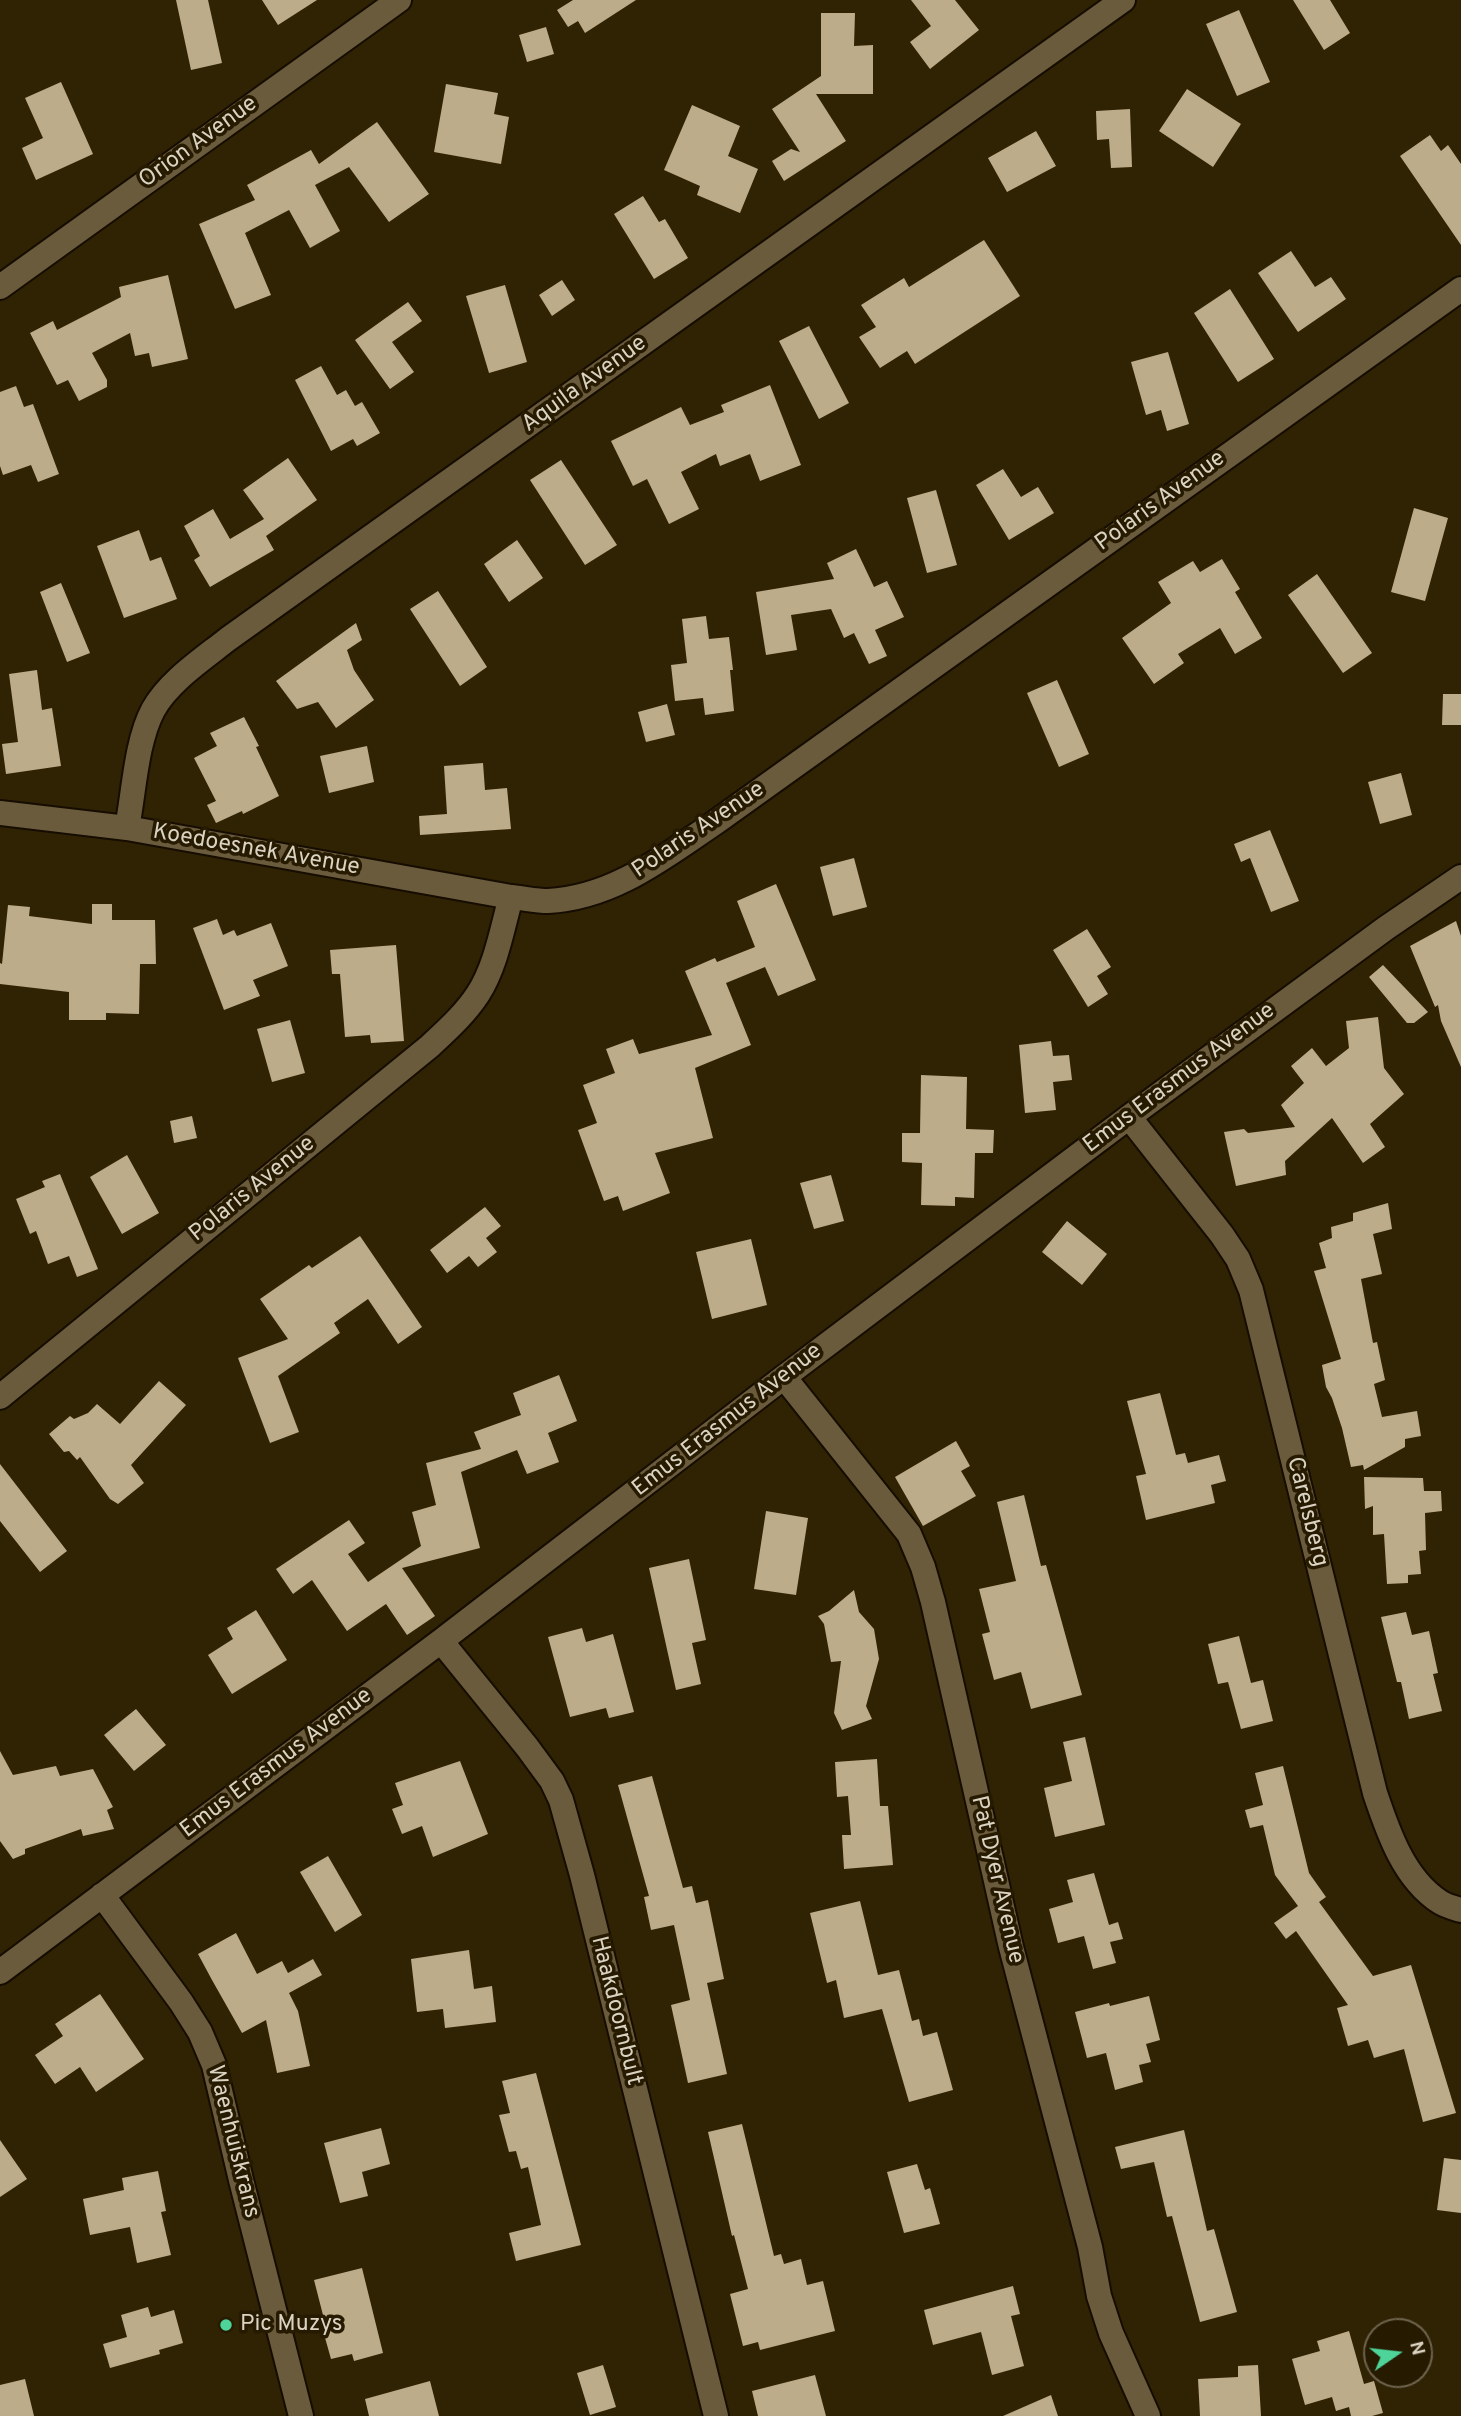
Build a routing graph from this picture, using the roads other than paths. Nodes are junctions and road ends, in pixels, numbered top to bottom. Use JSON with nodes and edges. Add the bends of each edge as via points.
{"nodes":[{"id":1,"x":399,"y":0,"type":"edge"},
{"id":2,"x":1124,"y":0,"type":"edge"},
{"id":3,"x":0,"y":288,"type":"edge"},
{"id":4,"x":1461,"y":289,"type":"edge"},
{"id":5,"x":0,"y":813,"type":"edge"},
{"id":6,"x":127,"y":828,"type":"junction"},
{"id":7,"x":1461,"y":877,"type":"edge"},
{"id":8,"x":511,"y":897,"type":"junction"},
{"id":9,"x":1129,"y":1117,"type":"junction"},
{"id":10,"x":784,"y":1377,"type":"junction"},
{"id":11,"x":0,"y":1397,"type":"edge"},
{"id":12,"x":441,"y":1642,"type":"junction"},
{"id":13,"x":102,"y":1895,"type":"junction"},
{"id":14,"x":1461,"y":1910,"type":"edge"},
{"id":15,"x":0,"y":1972,"type":"edge"},
{"id":16,"x":301,"y":2416,"type":"edge"},
{"id":17,"x":716,"y":2416,"type":"edge"},
{"id":18,"x":1148,"y":2416,"type":"edge"}],
"edges":[{"from":1,"to":3,"type":"street","name":"Orion Avenue"},
{"from":2,"to":6,"type":"street","name":"Aquila Avenue","via":[[197,664],[153,710],[142,741]]},
{"from":4,"to":8,"type":"street","name":"Polaris Avenue","via":[[653,864],[612,887],[579,896],[547,901]]},
{"from":5,"to":6,"type":"street","name":"Koedoesnek Avenue"},
{"from":6,"to":8,"type":"street","name":"Koedoesnek Avenue"},
{"from":7,"to":9,"type":"street","name":"Emus Erasmus Avenue"},
{"from":8,"to":11,"type":"street","name":"Polaris Avenue","via":[[498,945],[465,1012],[430,1046]]},
{"from":9,"to":10,"type":"street","name":"Emus Erasmus Avenue"},
{"from":9,"to":14,"type":"street","name":"Carelsberg","via":[[1227,1243],[1251,1290],[1387,1829],[1418,1883],[1441,1903]]},
{"from":10,"to":12,"type":"street","name":"Emus Erasmus Avenue"},
{"from":10,"to":18,"type":"street","name":"Pat Dyer Avenue","via":[[909,1534],[923,1567],[1011,1947],[1099,2296]]},
{"from":12,"to":13,"type":"street","name":"Emus Erasmus Avenue"},
{"from":12,"to":17,"type":"street","name":"Haakdoornbult","via":[[527,1747],[561,1800]]},
{"from":13,"to":15,"type":"street","name":"Emus Erasmus Avenue"},
{"from":13,"to":16,"type":"street","name":"Waenhuiskrans","via":[[181,2002],[215,2065]]}]}
